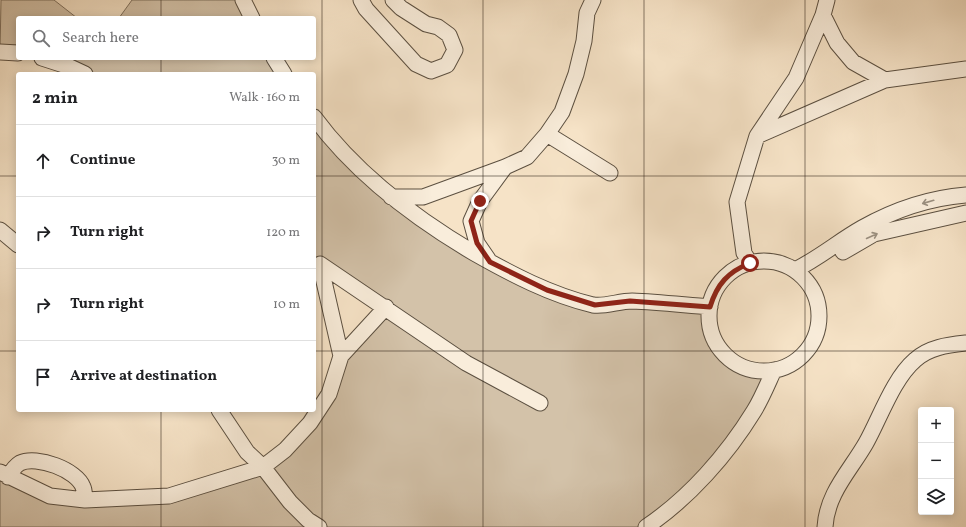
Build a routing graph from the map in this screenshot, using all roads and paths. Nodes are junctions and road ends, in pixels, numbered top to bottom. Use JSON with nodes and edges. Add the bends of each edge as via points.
{"nodes":[{"id":1,"x":243,"y":0,"type":"edge"},
{"id":2,"x":362,"y":0,"type":"edge"},
{"id":3,"x":393,"y":0,"type":"edge"},
{"id":4,"x":827,"y":0,"type":"edge"},
{"id":5,"x":588,"y":4,"type":"edge"},
{"id":6,"x":251,"y":16,"type":"edge"},
{"id":7,"x":823,"y":16,"type":"junction"},
{"id":8,"x":0,"y":52,"type":"edge"},
{"id":9,"x":16,"y":53,"type":"edge"},
{"id":10,"x":48,"y":60,"type":"edge"},
{"id":11,"x":275,"y":60,"type":"edge"},
{"id":12,"x":966,"y":70,"type":"edge"},
{"id":13,"x":81,"y":72,"type":"edge"},
{"id":14,"x":283,"y":72,"type":"edge"},
{"id":15,"x":885,"y":80,"type":"junction"},
{"id":16,"x":316,"y":119,"type":"edge"},
{"id":17,"x":547,"y":134,"type":"junction"},
{"id":18,"x":757,"y":136,"type":"junction"},
{"id":19,"x":505,"y":167,"type":"junction"},
{"id":20,"x":610,"y":173,"type":"dead end"},
{"id":21,"x":966,"y":195,"type":"edge"},
{"id":22,"x":392,"y":197,"type":"junction"},
{"id":23,"x":966,"y":213,"type":"edge"},
{"id":24,"x":0,"y":230,"type":"edge"},
{"id":25,"x":16,"y":243,"type":"edge"},
{"id":26,"x":317,"y":262,"type":"edge"},
{"id":27,"x":490,"y":262,"type":"junction"},
{"id":28,"x":750,"y":263,"type":"junction"},
{"id":29,"x":798,"y":273,"type":"junction"},
{"id":30,"x":386,"y":307,"type":"junction"},
{"id":31,"x":710,"y":307,"type":"junction"},
{"id":32,"x":966,"y":343,"type":"edge"},
{"id":33,"x":341,"y":356,"type":"junction"},
{"id":34,"x":774,"y":370,"type":"junction"},
{"id":35,"x":540,"y":403,"type":"dead end"},
{"id":36,"x":220,"y":412,"type":"edge"},
{"id":37,"x":263,"y":467,"type":"junction"},
{"id":38,"x":4,"y":474,"type":"edge"},
{"id":39,"x":85,"y":500,"type":"junction"},
{"id":40,"x":319,"y":527,"type":"edge"},
{"id":41,"x":646,"y":527,"type":"edge"},
{"id":42,"x":825,"y":527,"type":"edge"}],
"edges":[{"from":1,"to":6,"type":"street"},
{"from":2,"to":3,"type":"street","via":[[366,9],[416,64],[431,71],[447,65],[455,50],[449,35],[438,27],[426,24]]},
{"from":4,"to":7,"type":"street"},
{"from":5,"to":17,"type":"street","via":[[584,41],[576,74],[562,112]]},
{"from":7,"to":15,"type":"street","via":[[837,43],[853,62]]},
{"from":7,"to":18,"type":"street","via":[[796,78]]},
{"from":8,"to":9,"type":"street"},
{"from":10,"to":13,"type":"street"},
{"from":11,"to":14,"type":"street"},
{"from":12,"to":15,"type":"street"},
{"from":15,"to":18,"type":"street"},
{"from":16,"to":22,"type":"street","via":[[348,156]]},
{"from":17,"to":19,"type":"street","via":[[527,157]]},
{"from":17,"to":20,"type":"street"},
{"from":18,"to":28,"type":"street","via":[[737,202],[744,253]]},
{"from":19,"to":22,"type":"street","via":[[424,197]]},
{"from":19,"to":27,"type":"street","via":[[480,201],[471,221],[477,243]]},
{"from":21,"to":29,"type":"street","one_way":true,"via":[[945,197],[898,210],[861,229]]},
{"from":22,"to":27,"type":"street","via":[[421,220]]},
{"from":29,"to":23,"type":"street","one_way":true,"via":[[874,234]]},
{"from":24,"to":25,"type":"street"},
{"from":26,"to":30,"type":"street"},
{"from":26,"to":33,"type":"street"},
{"from":27,"to":31,"type":"street","via":[[547,290],[595,305],[630,301]]},
{"from":28,"to":29,"type":"street","via":[[766,261],[781,264]]},
{"from":28,"to":31,"type":"street","via":[[728,275],[714,295]]},
{"from":29,"to":34,"type":"street","via":[[812,289],[818,305],[819,322],[814,339],[800,357],[791,364]]},
{"from":30,"to":33,"type":"street"},
{"from":30,"to":35,"type":"street","via":[[410,327],[466,363]]},
{"from":31,"to":34,"type":"street","via":[[710,324],[715,341],[726,355],[746,367]]},
{"from":32,"to":42,"type":"street","via":[[940,346],[915,359],[894,386],[864,446],[838,485],[828,508]]},
{"from":33,"to":37,"type":"street","via":[[329,394],[310,423],[285,450]]},
{"from":34,"to":41,"type":"street","via":[[754,411],[724,453],[678,501]]},
{"from":36,"to":37,"type":"street","via":[[247,452]]},
{"from":37,"to":39,"type":"street","via":[[169,496]]},
{"from":37,"to":40,"type":"street","via":[[290,502]]},
{"from":38,"to":39,"type":"street","via":[[50,496]]},
{"from":38,"to":39,"type":"street","via":[[21,462],[34,461],[56,465],[73,474],[83,487]]}]}
